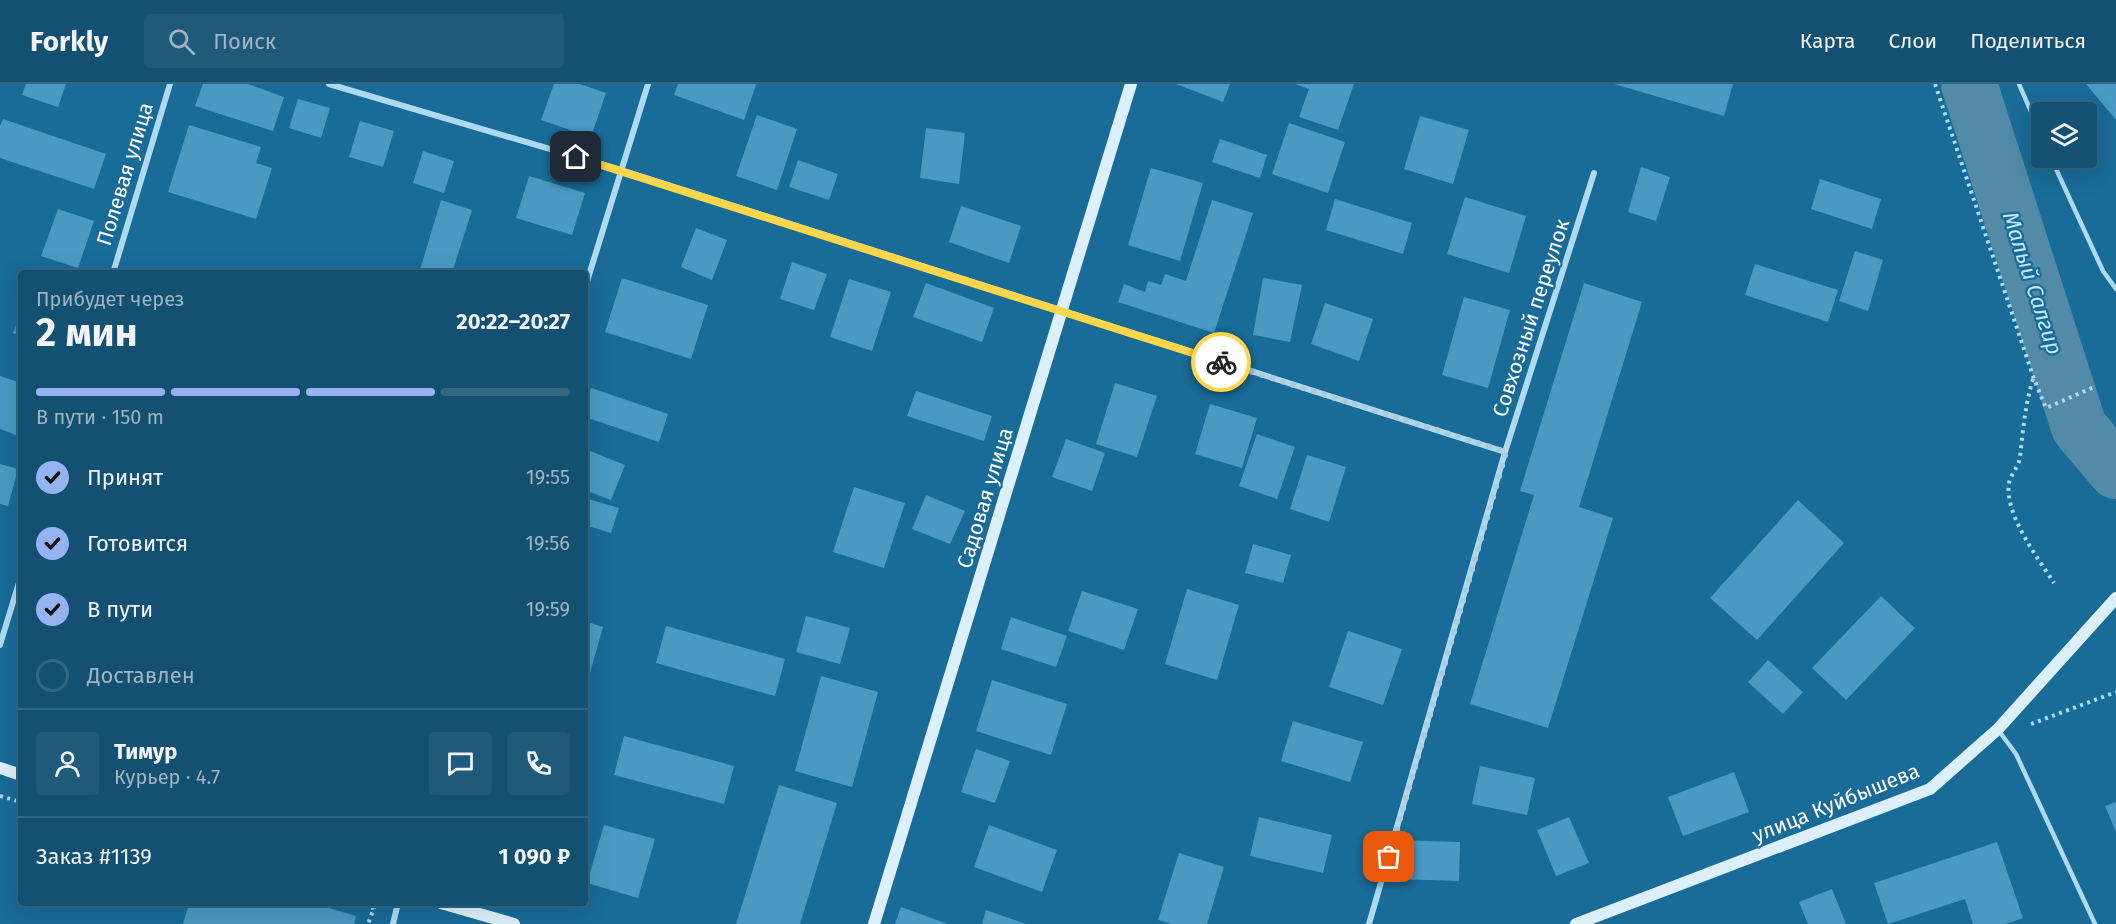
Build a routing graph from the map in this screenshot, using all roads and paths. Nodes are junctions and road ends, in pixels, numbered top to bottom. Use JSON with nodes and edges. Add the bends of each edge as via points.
{"nodes":[{"id":1,"x":170,"y":84,"type":"edge"},
{"id":2,"x":329,"y":84,"type":"edge"},
{"id":3,"x":648,"y":84,"type":"edge"},
{"id":4,"x":1131,"y":84,"type":"edge"},
{"id":5,"x":1935,"y":84,"type":"edge"},
{"id":6,"x":2019,"y":84,"type":"edge"},
{"id":7,"x":2031,"y":111,"type":"edge"},
{"id":8,"x":2056,"y":168,"type":"edge"},
{"id":9,"x":621,"y":170,"type":"junction"},
{"id":10,"x":1594,"y":172,"type":"dead end"},
{"id":11,"x":113,"y":270,"type":"edge"},
{"id":12,"x":588,"y":278,"type":"edge"},
{"id":13,"x":2116,"y":289,"type":"edge"},
{"id":14,"x":1063,"y":312,"type":"junction"},
{"id":15,"x":2034,"y":379,"type":"junction"},
{"id":16,"x":2094,"y":387,"type":"dead end"},
{"id":17,"x":1506,"y":452,"type":"junction"},
{"id":18,"x":2054,"y":583,"type":"dead end"},
{"id":19,"x":18,"y":586,"type":"edge"},
{"id":20,"x":2116,"y":598,"type":"edge"},
{"id":21,"x":0,"y":645,"type":"edge"},
{"id":22,"x":2116,"y":692,"type":"edge"},
{"id":23,"x":1998,"y":729,"type":"junction"},
{"id":24,"x":0,"y":768,"type":"edge"},
{"id":25,"x":18,"y":774,"type":"edge"},
{"id":26,"x":0,"y":796,"type":"edge"},
{"id":27,"x":18,"y":801,"type":"edge"},
{"id":28,"x":367,"y":906,"type":"edge"},
{"id":29,"x":397,"y":906,"type":"edge"},
{"id":30,"x":451,"y":906,"type":"edge"},
{"id":31,"x":368,"y":924,"type":"edge"},
{"id":32,"x":393,"y":924,"type":"edge"},
{"id":33,"x":514,"y":924,"type":"edge"},
{"id":34,"x":874,"y":924,"type":"edge"},
{"id":35,"x":1369,"y":924,"type":"edge"},
{"id":36,"x":1576,"y":924,"type":"edge"},
{"id":37,"x":2095,"y":924,"type":"edge"}],
"edges":[{"from":1,"to":11,"type":"street","name":"Полевая улица"},
{"from":2,"to":9,"type":"street"},
{"from":3,"to":9,"type":"street"},
{"from":4,"to":14,"type":"main road","name":"Садовая улица"},
{"from":5,"to":15,"type":"path"},
{"from":6,"to":7,"type":"lane"},
{"from":8,"to":13,"type":"lane","via":[[2103,271]]},
{"from":9,"to":12,"type":"street"},
{"from":9,"to":14,"type":"street"},
{"from":10,"to":17,"type":"street","name":"Совхозный переулок"},
{"from":14,"to":17,"type":"street"},
{"from":14,"to":34,"type":"main road","name":"Садовая улица"},
{"from":15,"to":16,"type":"path","via":[[2046,408]]},
{"from":15,"to":18,"type":"path","via":[[2027,400],[2020,460],[2009,483],[2012,512]]},
{"from":17,"to":35,"type":"street","name":"Совхозный переулок"},
{"from":19,"to":21,"type":"street"},
{"from":20,"to":23,"type":"main road","name":"улица Куйбышева"},
{"from":22,"to":23,"type":"path","via":[[2037,723]]},
{"from":23,"to":36,"type":"main road","name":"улица Куйбышева","via":[[1930,789]]},
{"from":23,"to":37,"type":"lane","via":[[2016,754]]},
{"from":24,"to":25,"type":"main road"},
{"from":26,"to":27,"type":"path"},
{"from":28,"to":31,"type":"path","via":[[374,908]]},
{"from":29,"to":32,"type":"street"},
{"from":30,"to":33,"type":"main road"}]}
